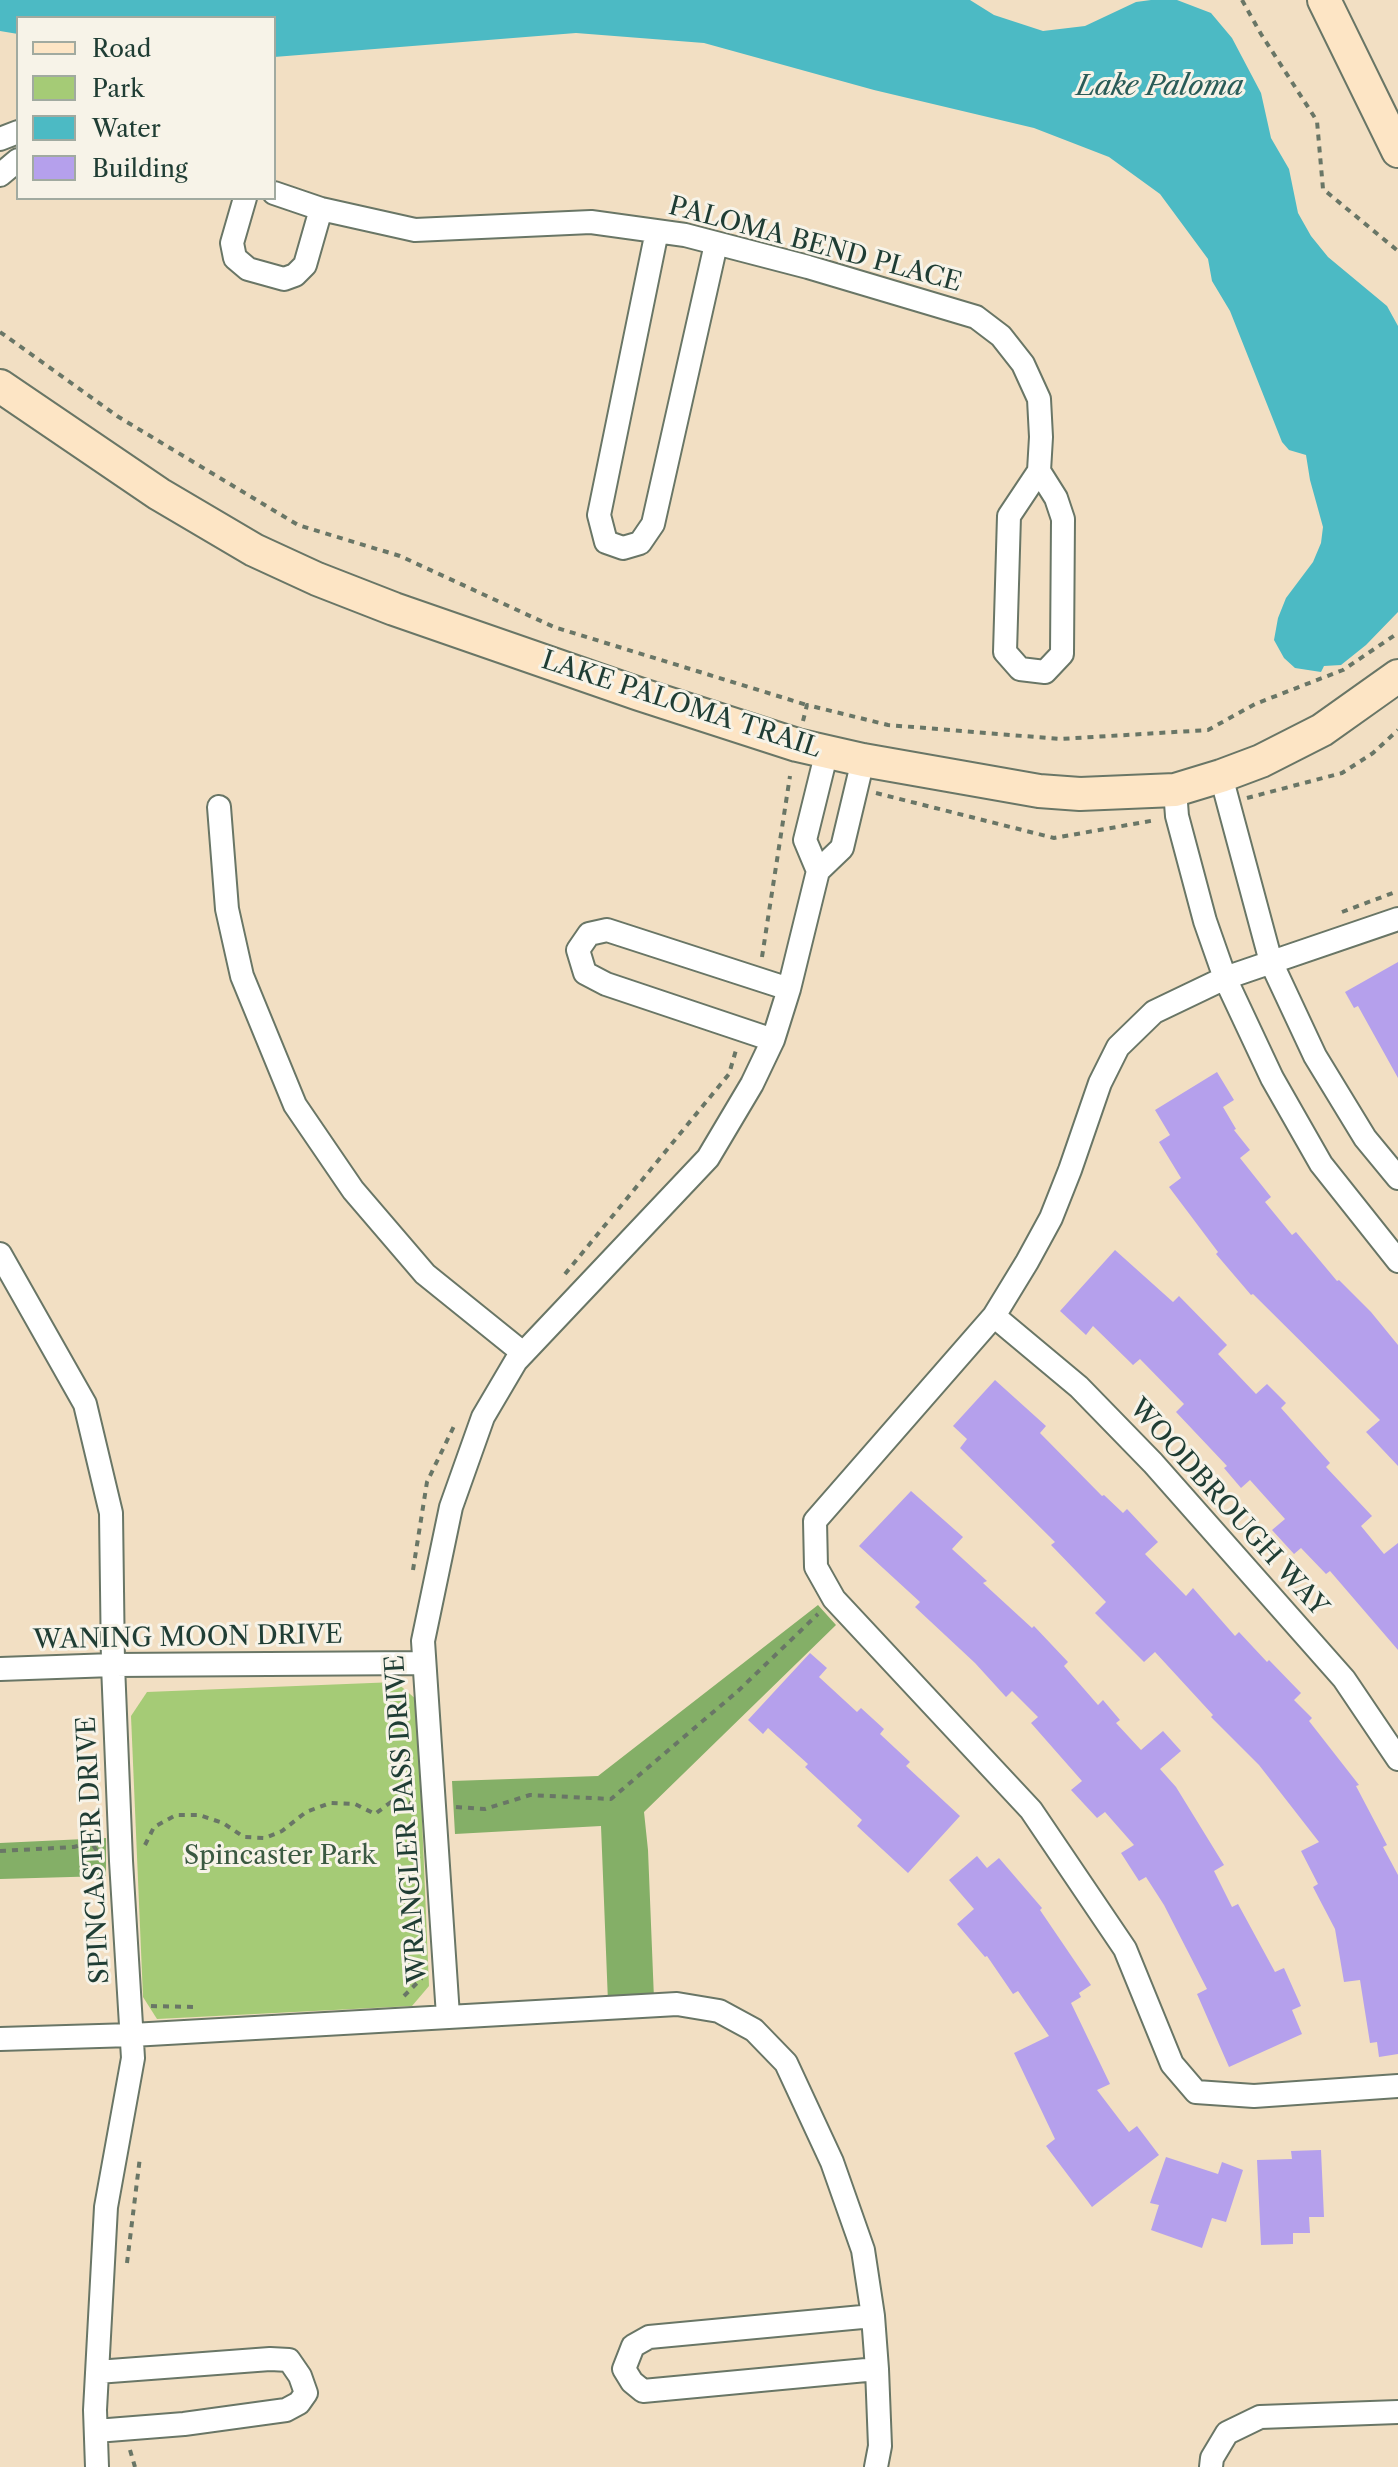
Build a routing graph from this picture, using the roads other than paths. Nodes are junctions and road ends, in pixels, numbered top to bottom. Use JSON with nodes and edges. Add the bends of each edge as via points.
{"nodes":[{"id":1,"x":1324,"y":0,"type":"edge"},
{"id":2,"x":1398,"y":151,"type":"edge"},
{"id":3,"x":16,"y":162,"type":"edge"},
{"id":4,"x":0,"y":175,"type":"edge"},
{"id":5,"x":276,"y":194,"type":"edge"},
{"id":6,"x":244,"y":200,"type":"edge"},
{"id":7,"x":321,"y":209,"type":"junction"},
{"id":8,"x":657,"y":231,"type":"junction"},
{"id":9,"x":716,"y":244,"type":"junction"},
{"id":10,"x":0,"y":386,"type":"edge"},
{"id":11,"x":1039,"y":471,"type":"junction"},
{"id":12,"x":1398,"y":676,"type":"edge"},
{"id":13,"x":812,"y":748,"type":"junction"},
{"id":14,"x":860,"y":774,"type":"junction"},
{"id":15,"x":1221,"y":776,"type":"junction"},
{"id":16,"x":1175,"y":790,"type":"junction"},
{"id":17,"x":219,"y":807,"type":"dead end"},
{"id":18,"x":818,"y":871,"type":"junction"},
{"id":19,"x":1398,"y":919,"type":"edge"},
{"id":20,"x":1271,"y":962,"type":"junction"},
{"id":21,"x":1225,"y":978,"type":"junction"},
{"id":22,"x":789,"y":989,"type":"junction"},
{"id":23,"x":773,"y":1040,"type":"junction"},
{"id":24,"x":1398,"y":1178,"type":"edge"},
{"id":25,"x":0,"y":1254,"type":"edge"},
{"id":26,"x":1398,"y":1261,"type":"edge"},
{"id":27,"x":994,"y":1316,"type":"junction"},
{"id":28,"x":523,"y":1353,"type":"junction"},
{"id":29,"x":424,"y":1663,"type":"junction"},
{"id":30,"x":113,"y":1665,"type":"junction"},
{"id":31,"x":0,"y":1669,"type":"edge"},
{"id":32,"x":1398,"y":1759,"type":"edge"},
{"id":33,"x":448,"y":2016,"type":"junction"},
{"id":34,"x":132,"y":2035,"type":"junction"},
{"id":35,"x":0,"y":2039,"type":"edge"},
{"id":36,"x":1398,"y":2086,"type":"edge"},
{"id":37,"x":873,"y":2316,"type":"junction"},
{"id":38,"x":877,"y":2369,"type":"junction"},
{"id":39,"x":97,"y":2372,"type":"junction"},
{"id":40,"x":1398,"y":2412,"type":"edge"},
{"id":41,"x":96,"y":2431,"type":"junction"},
{"id":42,"x":97,"y":2467,"type":"edge"},
{"id":43,"x":876,"y":2467,"type":"edge"},
{"id":44,"x":1211,"y":2467,"type":"edge"}],
"edges":[{"from":1,"to":2,"type":"street"},
{"from":3,"to":4,"type":"street"},
{"from":5,"to":7,"type":"street","name":"PALOMA BEND PLACE"},
{"from":6,"to":7,"type":"street","via":[[232,243],[235,258],[248,269],[284,279],[305,265]]},
{"from":7,"to":8,"type":"street","name":"PALOMA BEND PLACE","via":[[415,230],[591,222]]},
{"from":8,"to":9,"type":"street","name":"PALOMA BEND PLACE"},
{"from":8,"to":9,"type":"street","via":[[599,515],[606,542],[623,548],[640,543],[653,524]]},
{"from":9,"to":11,"type":"street","name":"PALOMA BEND PLACE","via":[[976,317],[1001,336],[1023,364],[1039,399]]},
{"from":10,"to":13,"type":"street","name":"LAKE PALOMA TRAIL","via":[[159,494],[254,550],[317,579],[624,689]]},
{"from":11,"to":11,"type":"street","via":[[1009,516],[1005,652],[1020,669],[1045,672],[1062,654],[1063,519]]},
{"from":12,"to":15,"type":"street","name":"LAKE PALOMA TRAIL","via":[[1322,730]]},
{"from":13,"to":14,"type":"street","name":"LAKE PALOMA TRAIL"},
{"from":13,"to":18,"type":"street","via":[[805,840]]},
{"from":14,"to":16,"type":"street","name":"LAKE PALOMA TRAIL","via":[[1080,794]]},
{"from":14,"to":18,"type":"street","name":"WRANGLER PASS DRIVE","via":[[842,848]]},
{"from":15,"to":16,"type":"street","name":"LAKE PALOMA TRAIL"},
{"from":15,"to":20,"type":"street"},
{"from":16,"to":21,"type":"street","via":[[1177,816]]},
{"from":17,"to":28,"type":"street","via":[[227,909],[242,976],[295,1105],[353,1190],[425,1274]]},
{"from":18,"to":22,"type":"street","name":"WRANGLER PASS DRIVE"},
{"from":19,"to":20,"type":"street"},
{"from":20,"to":21,"type":"street"},
{"from":20,"to":24,"type":"street","via":[[1315,1056],[1365,1138]]},
{"from":21,"to":26,"type":"street","via":[[1272,1078],[1321,1164]]},
{"from":21,"to":27,"type":"street","via":[[1154,1012],[1118,1047],[1051,1218]]},
{"from":22,"to":23,"type":"street","name":"WRANGLER PASS DRIVE"},
{"from":22,"to":23,"type":"street","via":[[607,930],[589,934],[578,950],[585,973],[606,984]]},
{"from":23,"to":28,"type":"street","name":"WRANGLER PASS DRIVE","via":[[708,1158]]},
{"from":25,"to":30,"type":"street","name":"SPINCASTER DRIVE","via":[[85,1404],[111,1513]]},
{"from":27,"to":32,"type":"street","name":"WOODBROUGH WAY","via":[[1079,1387],[1153,1463],[1344,1679]]},
{"from":27,"to":36,"type":"street","via":[[815,1521],[816,1567],[834,1599],[1031,1810],[1125,1949],[1172,2064],[1196,2092],[1254,2096]]},
{"from":28,"to":29,"type":"street","name":"WRANGLER PASS DRIVE","via":[[483,1417],[451,1507],[423,1641]]},
{"from":29,"to":30,"type":"street","name":"WANING MOON DRIVE"},
{"from":29,"to":33,"type":"street","name":"WRANGLER PASS DRIVE"},
{"from":30,"to":31,"type":"street","name":"WANING MOON DRIVE"},
{"from":30,"to":34,"type":"street","name":"SPINCASTER DRIVE"},
{"from":33,"to":34,"type":"street"},
{"from":33,"to":37,"type":"street","via":[[677,2004],[719,2011],[754,2030],[786,2063],[832,2162],[863,2250]]},
{"from":34,"to":35,"type":"street"},
{"from":34,"to":39,"type":"street","name":"SPINCASTER DRIVE","via":[[133,2058],[106,2207]]},
{"from":37,"to":38,"type":"street"},
{"from":37,"to":38,"type":"street","via":[[649,2337],[633,2346],[624,2369],[643,2391]]},
{"from":38,"to":43,"type":"street"},
{"from":39,"to":41,"type":"street","name":"SPINCASTER DRIVE"},
{"from":39,"to":41,"type":"street","via":[[289,2360],[306,2393],[286,2410]]},
{"from":40,"to":44,"type":"street","via":[[1260,2417],[1227,2433]]},
{"from":41,"to":42,"type":"street","name":"SPINCASTER DRIVE"}]}
